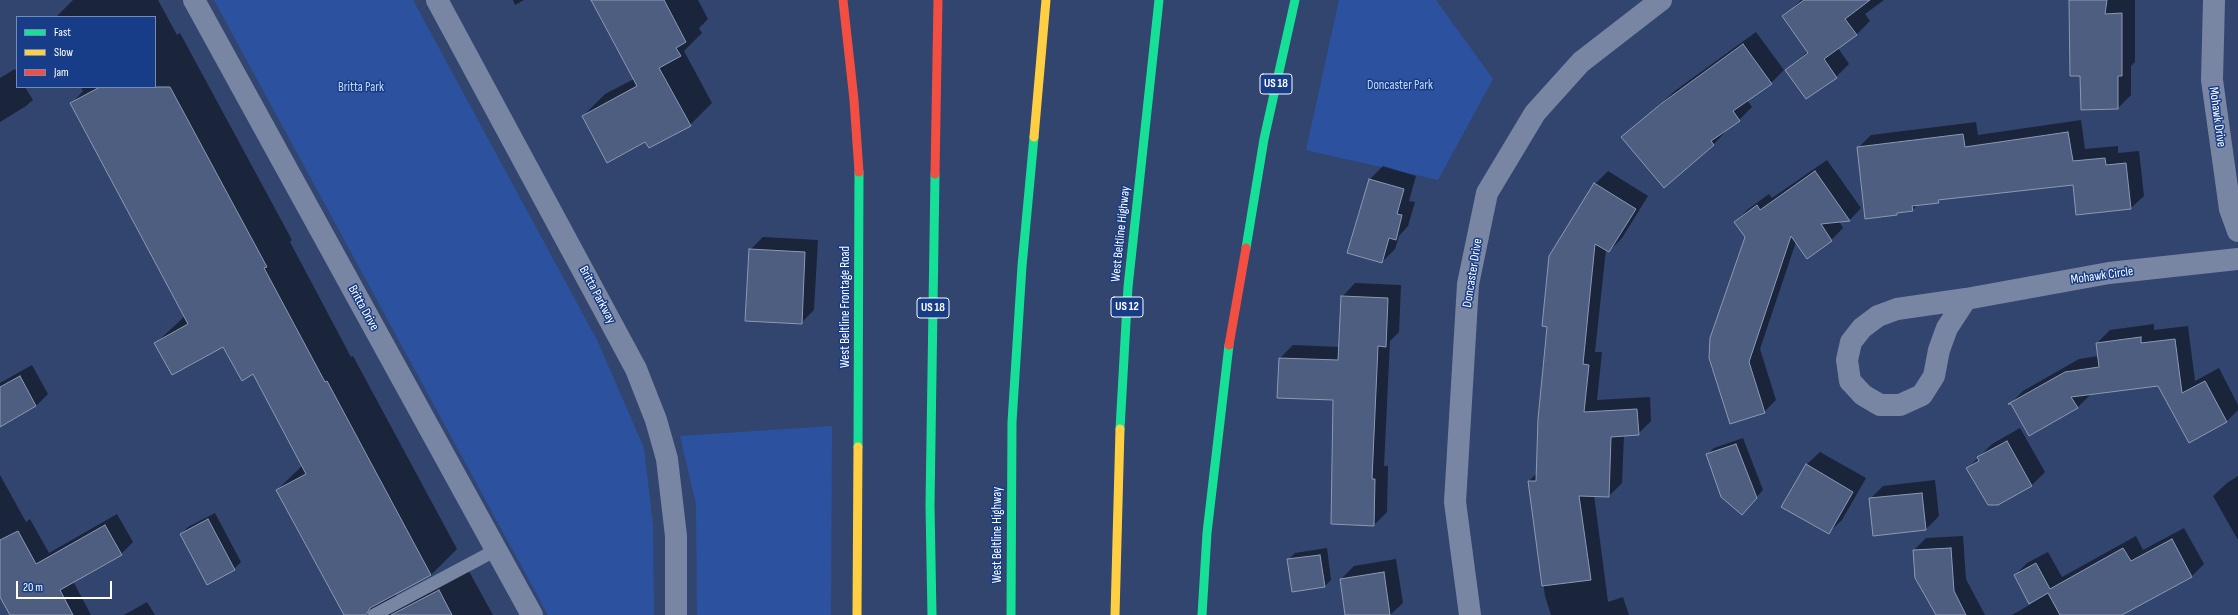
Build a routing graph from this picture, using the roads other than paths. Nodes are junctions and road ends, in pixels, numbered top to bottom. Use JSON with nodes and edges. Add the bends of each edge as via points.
{"nodes":[{"id":1,"x":194,"y":0,"type":"edge"},
{"id":2,"x":437,"y":0,"type":"edge"},
{"id":3,"x":843,"y":0,"type":"edge"},
{"id":4,"x":938,"y":0,"type":"edge"},
{"id":5,"x":1046,"y":0,"type":"edge"},
{"id":6,"x":1159,"y":0,"type":"edge"},
{"id":7,"x":1295,"y":0,"type":"edge"},
{"id":8,"x":1661,"y":0,"type":"edge"},
{"id":9,"x":2214,"y":0,"type":"edge"},
{"id":10,"x":2238,"y":231,"type":"edge"},
{"id":11,"x":2238,"y":260,"type":"edge"},
{"id":12,"x":1966,"y":299,"type":"junction"},
{"id":13,"x":496,"y":550,"type":"junction"},
{"id":14,"x":374,"y":615,"type":"edge"},
{"id":15,"x":532,"y":615,"type":"edge"},
{"id":16,"x":676,"y":615,"type":"edge"},
{"id":17,"x":857,"y":615,"type":"edge"},
{"id":18,"x":932,"y":615,"type":"edge"},
{"id":19,"x":1011,"y":615,"type":"edge"},
{"id":20,"x":1115,"y":615,"type":"edge"},
{"id":21,"x":1202,"y":615,"type":"edge"},
{"id":22,"x":1470,"y":615,"type":"edge"}],
"edges":[{"from":1,"to":13,"type":"street","name":"Britta Drive"},
{"from":2,"to":16,"type":"street","name":"Britta Parkway","via":[[636,369],[656,420],[667,459],[676,536]]},
{"from":3,"to":17,"type":"main road","name":"West Beltline Frontage Road","via":[[859,169]]},
{"from":4,"to":18,"type":"main road","number":"US 18","via":[[930,505]]},
{"from":5,"to":19,"type":"main road","name":"West Beltline Highway","via":[[1022,266],[1013,414]]},
{"from":6,"to":20,"type":"main road","name":"West Beltline Highway","number":"US 12","via":[[1128,287],[1118,473]]},
{"from":7,"to":21,"type":"main road","number":"US 18","via":[[1264,139],[1229,348],[1207,533]]},
{"from":8,"to":22,"type":"street","name":"Doncaster Drive","via":[[1582,62],[1535,113],[1487,193],[1468,284],[1455,502]]},
{"from":9,"to":10,"type":"street","name":"Mohawk Drive","via":[[2212,80],[2230,209]]},
{"from":11,"to":12,"type":"street","name":"Mohawk Circle","via":[[2109,273]]},
{"from":12,"to":12,"type":"street","name":"Mohawk Circle","via":[[1897,309],[1878,316],[1862,328],[1851,342],[1847,360],[1850,381],[1863,396],[1880,405],[1900,405],[1922,395],[1934,376],[1947,328]]},
{"from":13,"to":14,"type":"lane"},
{"from":13,"to":15,"type":"street","name":"Britta Drive"}]}
